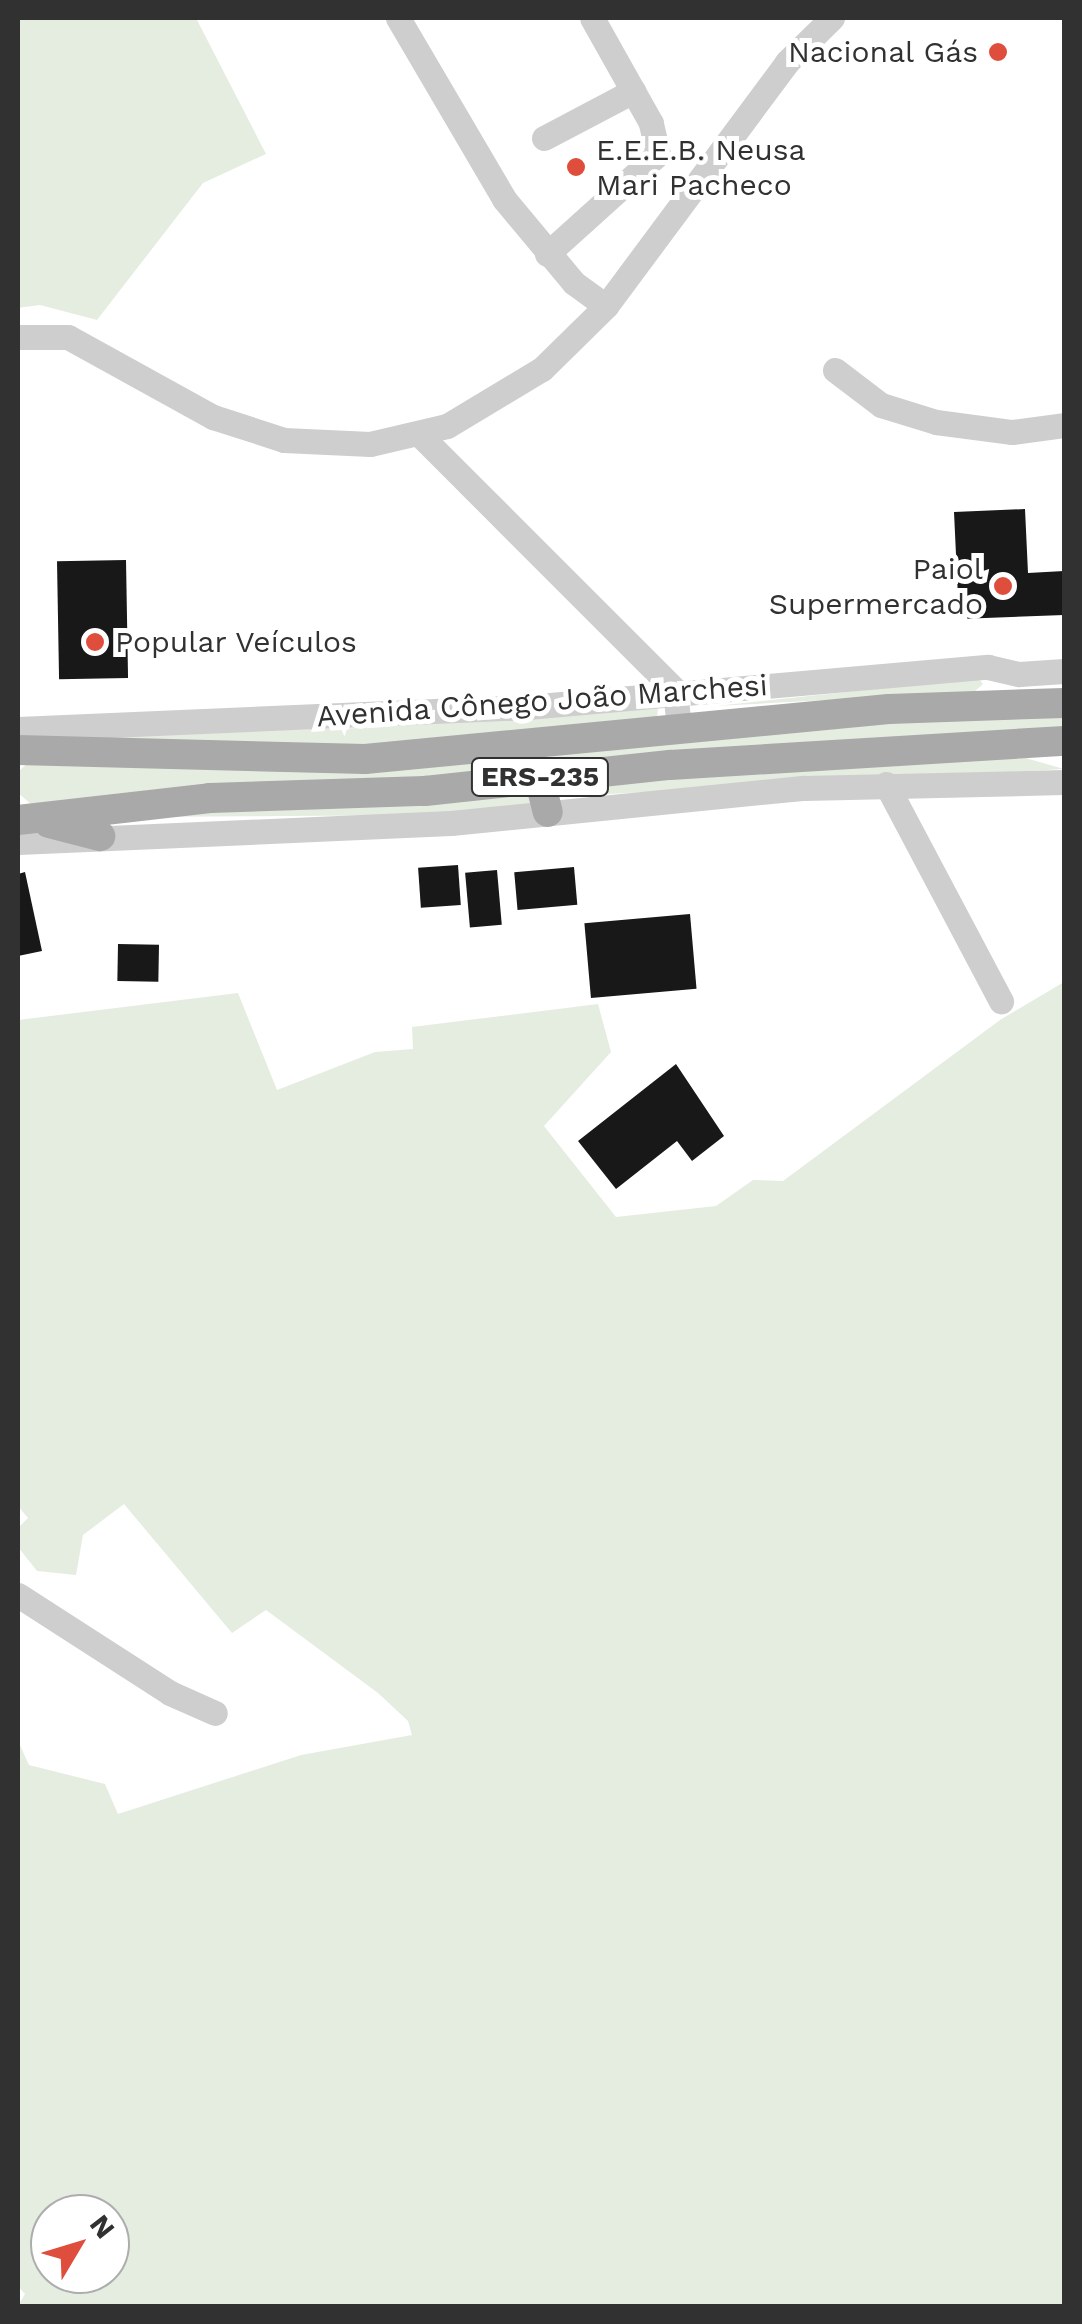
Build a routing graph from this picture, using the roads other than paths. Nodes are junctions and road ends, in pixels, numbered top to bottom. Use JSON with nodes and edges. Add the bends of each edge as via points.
{"nodes":[{"id":1,"x":398,"y":18,"type":"edge"},
{"id":2,"x":592,"y":18,"type":"edge"},
{"id":3,"x":832,"y":18,"type":"edge"},
{"id":4,"x":633,"y":91,"type":"junction"},
{"id":5,"x":544,"y":138,"type":"dead end"},
{"id":6,"x":548,"y":254,"type":"junction"},
{"id":7,"x":606,"y":306,"type":"junction"},
{"id":8,"x":18,"y":337,"type":"edge"},
{"id":9,"x":835,"y":370,"type":"dead end"},
{"id":10,"x":1064,"y":425,"type":"edge"},
{"id":11,"x":421,"y":436,"type":"junction"},
{"id":12,"x":1064,"y":671,"type":"edge"},
{"id":13,"x":1020,"y":689,"type":"junction"},
{"id":14,"x":675,"y":690,"type":"junction"},
{"id":15,"x":1064,"y":703,"type":"edge"},
{"id":16,"x":679,"y":729,"type":"junction"},
{"id":17,"x":1064,"y":741,"type":"edge"},
{"id":18,"x":1018,"y":742,"type":"junction"},
{"id":19,"x":19,"y":747,"type":"edge"},
{"id":20,"x":1064,"y":754,"type":"edge"},
{"id":21,"x":538,"y":777,"type":"junction"},
{"id":22,"x":1064,"y":782,"type":"edge"},
{"id":23,"x":886,"y":784,"type":"junction"},
{"id":24,"x":548,"y":812,"type":"junction"},
{"id":25,"x":25,"y":818,"type":"edge"},
{"id":26,"x":100,"y":836,"type":"junction"},
{"id":27,"x":18,"y":842,"type":"edge"},
{"id":28,"x":1001,"y":1001,"type":"dead end"},
{"id":29,"x":18,"y":1595,"type":"edge"},
{"id":30,"x":215,"y":1713,"type":"dead end"}],
"edges":[{"from":1,"to":6,"type":"street","via":[[504,198]]},
{"from":2,"to":4,"type":"street"},
{"from":3,"to":7,"type":"street","via":[[787,62]]},
{"from":4,"to":5,"type":"street"},
{"from":4,"to":6,"type":"street","via":[[659,141],[658,154]]},
{"from":6,"to":7,"type":"street"},
{"from":7,"to":11,"type":"street","via":[[514,390]]},
{"from":8,"to":11,"type":"street","via":[[68,337],[213,417],[284,440],[370,444]]},
{"from":9,"to":10,"type":"street","via":[[881,405],[936,422],[1012,432]]},
{"from":11,"to":14,"type":"street"},
{"from":12,"to":13,"type":"street","name":"Avenida Cônego João Marchesi"},
{"from":13,"to":14,"type":"street","name":"Avenida Cônego João Marchesi","via":[[988,667]]},
{"from":13,"to":15,"type":"main road","name":"Avenida Cônego João Marchesi","number":"ERS-235"},
{"from":13,"to":16,"type":"main road","name":"Avenida Cônego João Marchesi","number":"ERS-235"},
{"from":14,"to":16,"type":"street"},
{"from":14,"to":19,"type":"street","name":"Avenida Cônego João Marchesi"},
{"from":16,"to":19,"type":"main road","name":"Avenida Cônego João Marchesi","number":"ERS-235","via":[[365,759]]},
{"from":17,"to":18,"type":"main road","number":"ERS-235"},
{"from":18,"to":20,"type":"main road"},
{"from":18,"to":21,"type":"main road","number":"ERS-235"},
{"from":21,"to":24,"type":"main road"},
{"from":21,"to":25,"type":"main road","number":"ERS-235","via":[[424,791],[141,803]]},
{"from":22,"to":23,"type":"street"},
{"from":23,"to":24,"type":"street"},
{"from":23,"to":28,"type":"street"},
{"from":24,"to":26,"type":"street","via":[[451,823]]},
{"from":25,"to":26,"type":"main road"},
{"from":26,"to":27,"type":"street"},
{"from":29,"to":30,"type":"street","via":[[170,1693]]}]}
